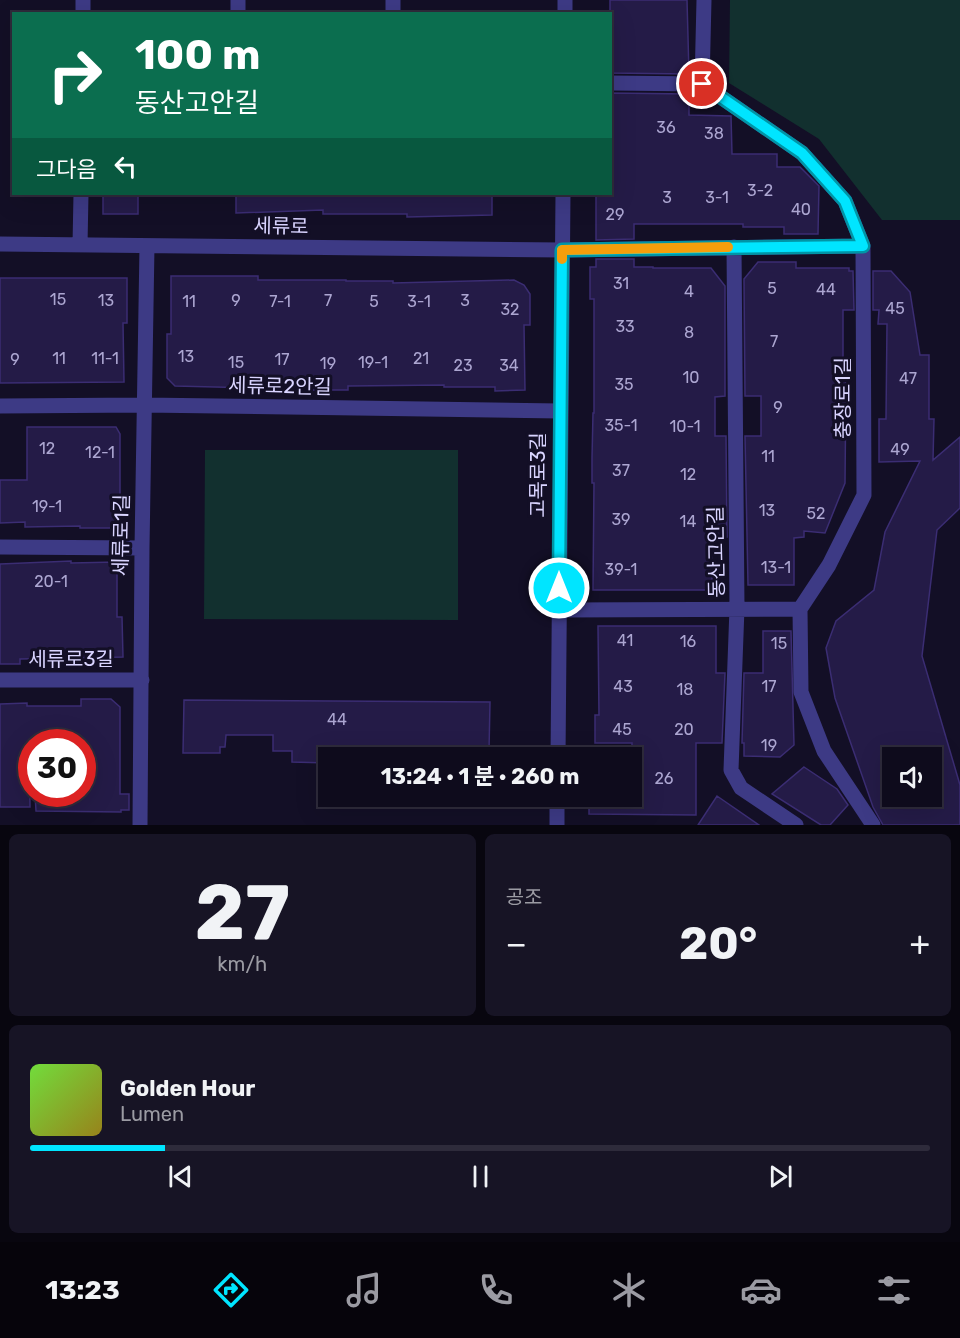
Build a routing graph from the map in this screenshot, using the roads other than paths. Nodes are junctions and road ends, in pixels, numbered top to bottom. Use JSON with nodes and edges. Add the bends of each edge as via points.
{"nodes":[{"id":1,"x":704,"y":0,"type":"edge"},
{"id":2,"x":612,"y":83,"type":"edge"},
{"id":3,"x":702,"y":84,"type":"junction"},
{"id":4,"x":81,"y":195,"type":"edge"},
{"id":5,"x":563,"y":195,"type":"edge"},
{"id":6,"x":0,"y":244,"type":"edge"},
{"id":7,"x":80,"y":245,"type":"junction"},
{"id":8,"x":147,"y":246,"type":"junction"},
{"id":9,"x":863,"y":246,"type":"junction"},
{"id":10,"x":734,"y":247,"type":"junction"},
{"id":11,"x":562,"y":250,"type":"junction"},
{"id":12,"x":144,"y":405,"type":"junction"},
{"id":13,"x":0,"y":406,"type":"edge"},
{"id":14,"x":560,"y":411,"type":"junction"},
{"id":15,"x":0,"y":547,"type":"edge"},
{"id":16,"x":142,"y":548,"type":"junction"},
{"id":17,"x":737,"y":608,"type":"junction"},
{"id":18,"x":800,"y":609,"type":"junction"},
{"id":19,"x":559,"y":610,"type":"junction"},
{"id":20,"x":0,"y":680,"type":"edge"},
{"id":21,"x":142,"y":680,"type":"junction"},
{"id":22,"x":558,"y":747,"type":"edge"},
{"id":23,"x":557,"y":807,"type":"edge"},
{"id":24,"x":140,"y":825,"type":"edge"},
{"id":25,"x":557,"y":825,"type":"edge"},
{"id":26,"x":796,"y":825,"type":"edge"},
{"id":27,"x":873,"y":825,"type":"edge"}],
"edges":[{"from":1,"to":3,"type":"street"},
{"from":2,"to":3,"type":"street"},
{"from":3,"to":9,"type":"street","name":"충장로1길","via":[[802,153],[845,201]]},
{"from":4,"to":7,"type":"street"},
{"from":5,"to":11,"type":"street","name":"고목로3길"},
{"from":6,"to":7,"type":"street","name":"세류로"},
{"from":7,"to":8,"type":"street","name":"세류로"},
{"from":8,"to":11,"type":"street","name":"세류로"},
{"from":8,"to":12,"type":"street","name":"세류로1길"},
{"from":9,"to":10,"type":"street"},
{"from":9,"to":18,"type":"street","name":"충장로1길","via":[[864,495],[829,565]]},
{"from":10,"to":11,"type":"street"},
{"from":10,"to":17,"type":"street","name":"동산고안길"},
{"from":11,"to":14,"type":"street","name":"고목로3길"},
{"from":12,"to":13,"type":"street","name":"세류로2안길"},
{"from":12,"to":14,"type":"street","name":"세류로2안길"},
{"from":12,"to":16,"type":"street","name":"세류로1길"},
{"from":14,"to":19,"type":"street","name":"고목로3길"},
{"from":15,"to":16,"type":"street"},
{"from":16,"to":21,"type":"street","name":"세류로1길"},
{"from":17,"to":18,"type":"street"},
{"from":17,"to":19,"type":"street"},
{"from":17,"to":26,"type":"street","name":"동산고안길","via":[[731,770],[741,788]]},
{"from":18,"to":27,"type":"street","via":[[801,692],[824,751]]},
{"from":19,"to":22,"type":"street","name":"고목로3길"},
{"from":20,"to":21,"type":"street","name":"세류로3길"},
{"from":21,"to":24,"type":"street","name":"세류로1길"},
{"from":23,"to":25,"type":"street"}]}
